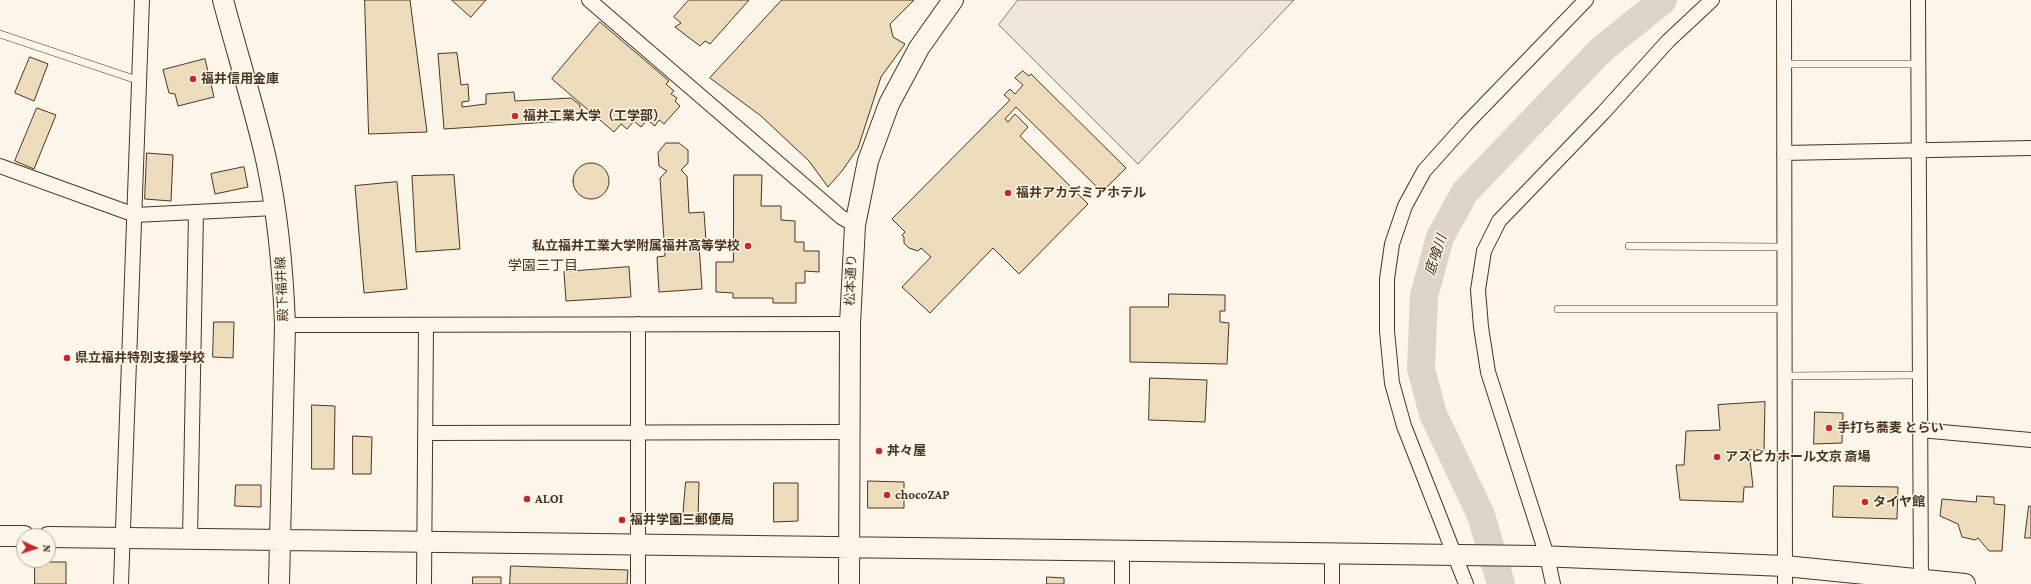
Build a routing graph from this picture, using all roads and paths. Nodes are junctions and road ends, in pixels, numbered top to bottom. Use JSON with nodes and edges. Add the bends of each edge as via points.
{"nodes":[{"id":1,"x":142,"y":0,"type":"edge"},
{"id":2,"x":223,"y":0,"type":"edge"},
{"id":3,"x":589,"y":0,"type":"edge"},
{"id":4,"x":953,"y":0,"type":"edge"},
{"id":5,"x":1586,"y":0,"type":"edge"},
{"id":6,"x":1712,"y":0,"type":"edge"},
{"id":7,"x":1784,"y":0,"type":"edge"},
{"id":8,"x":1918,"y":0,"type":"edge"},
{"id":9,"x":0,"y":34,"type":"edge"},
{"id":10,"x":1784,"y":64,"type":"junction"},
{"id":11,"x":1918,"y":64,"type":"junction"},
{"id":12,"x":140,"y":81,"type":"junction"},
{"id":13,"x":2031,"y":148,"type":"edge"},
{"id":14,"x":1919,"y":150,"type":"junction"},
{"id":15,"x":1784,"y":153,"type":"junction"},
{"id":16,"x":0,"y":166,"type":"edge"},
{"id":17,"x":275,"y":208,"type":"junction"},
{"id":18,"x":196,"y":212,"type":"junction"},
{"id":19,"x":135,"y":215,"type":"junction"},
{"id":20,"x":854,"y":225,"type":"junction"},
{"id":21,"x":1629,"y":246,"type":"dead end"},
{"id":22,"x":1784,"y":247,"type":"junction"},
{"id":23,"x":1558,"y":309,"type":"dead end"},
{"id":24,"x":1784,"y":309,"type":"junction"},
{"id":25,"x":638,"y":324,"type":"junction"},
{"id":26,"x":850,"y":324,"type":"junction"},
{"id":27,"x":426,"y":325,"type":"junction"},
{"id":28,"x":284,"y":326,"type":"junction"},
{"id":29,"x":1920,"y":375,"type":"junction"},
{"id":30,"x":1785,"y":376,"type":"junction"},
{"id":31,"x":1920,"y":430,"type":"junction"},
{"id":32,"x":425,"y":432,"type":"junction"},
{"id":33,"x":850,"y":432,"type":"junction"},
{"id":34,"x":638,"y":433,"type":"junction"},
{"id":35,"x":2031,"y":440,"type":"edge"},
{"id":36,"x":0,"y":536,"type":"edge"},
{"id":37,"x":16,"y":536,"type":"edge"},
{"id":38,"x":56,"y":537,"type":"edge"},
{"id":39,"x":121,"y":538,"type":"junction"},
{"id":40,"x":190,"y":539,"type":"junction"},
{"id":41,"x":280,"y":540,"type":"junction"},
{"id":42,"x":424,"y":541,"type":"junction"},
{"id":43,"x":638,"y":543,"type":"junction"},
{"id":44,"x":849,"y":547,"type":"junction"},
{"id":45,"x":1122,"y":550,"type":"junction"},
{"id":46,"x":1332,"y":553,"type":"junction"},
{"id":47,"x":1461,"y":555,"type":"junction"},
{"id":48,"x":1542,"y":556,"type":"junction"},
{"id":49,"x":1784,"y":575,"type":"edge"},
{"id":50,"x":1921,"y":582,"type":"edge"},
{"id":51,"x":121,"y":584,"type":"edge"},
{"id":52,"x":279,"y":584,"type":"edge"},
{"id":53,"x":424,"y":584,"type":"edge"},
{"id":54,"x":638,"y":584,"type":"edge"},
{"id":55,"x":849,"y":584,"type":"edge"},
{"id":56,"x":1122,"y":584,"type":"edge"},
{"id":57,"x":1332,"y":584,"type":"edge"},
{"id":58,"x":1466,"y":584,"type":"edge"},
{"id":59,"x":1553,"y":584,"type":"edge"},
{"id":60,"x":1965,"y":584,"type":"edge"}],
"edges":[{"from":1,"to":12,"type":"street"},
{"from":2,"to":17,"type":"street","name":"殿下福井線","via":[[266,159]]},
{"from":3,"to":20,"type":"street","via":[[841,217]]},
{"from":4,"to":20,"type":"street","name":"松本通り","via":[[919,48],[889,104],[868,161]]},
{"from":5,"to":47,"type":"street","via":[[1424,171],[1405,206],[1392,244],[1387,279],[1387,331],[1392,383],[1404,426]]},
{"from":6,"to":48,"type":"street","via":[[1668,41],[1499,221],[1484,251],[1478,290],[1488,372]]},
{"from":7,"to":10,"type":"street"},
{"from":8,"to":11,"type":"street"},
{"from":9,"to":12,"type":"lane"},
{"from":10,"to":11,"type":"lane"},
{"from":10,"to":15,"type":"street"},
{"from":11,"to":14,"type":"street"},
{"from":12,"to":19,"type":"street"},
{"from":13,"to":14,"type":"street"},
{"from":14,"to":15,"type":"street"},
{"from":14,"to":29,"type":"street"},
{"from":15,"to":22,"type":"street"},
{"from":16,"to":19,"type":"street"},
{"from":17,"to":18,"type":"street"},
{"from":17,"to":28,"type":"street","name":"殿下福井線"},
{"from":18,"to":19,"type":"street"},
{"from":18,"to":40,"type":"street"},
{"from":19,"to":39,"type":"street"},
{"from":20,"to":26,"type":"street","name":"松本通り"},
{"from":21,"to":22,"type":"lane"},
{"from":22,"to":24,"type":"street"},
{"from":23,"to":24,"type":"lane"},
{"from":24,"to":30,"type":"street"},
{"from":25,"to":26,"type":"street"},
{"from":25,"to":27,"type":"street"},
{"from":25,"to":34,"type":"street"},
{"from":26,"to":33,"type":"street","name":"松本通り"},
{"from":27,"to":28,"type":"street"},
{"from":27,"to":32,"type":"street"},
{"from":28,"to":41,"type":"street","name":"殿下福井線"},
{"from":29,"to":30,"type":"lane"},
{"from":29,"to":31,"type":"street"},
{"from":30,"to":49,"type":"street"},
{"from":31,"to":35,"type":"street"},
{"from":31,"to":50,"type":"street"},
{"from":32,"to":34,"type":"street"},
{"from":32,"to":42,"type":"street"},
{"from":33,"to":34,"type":"street"},
{"from":33,"to":44,"type":"street","name":"松本通り"},
{"from":34,"to":43,"type":"street"},
{"from":36,"to":37,"type":"street"},
{"from":38,"to":39,"type":"street"},
{"from":39,"to":40,"type":"street"},
{"from":39,"to":51,"type":"street"},
{"from":40,"to":41,"type":"street"},
{"from":41,"to":42,"type":"street"},
{"from":41,"to":52,"type":"street","name":"殿下福井線"},
{"from":42,"to":43,"type":"street"},
{"from":42,"to":53,"type":"street"},
{"from":43,"to":44,"type":"street"},
{"from":43,"to":54,"type":"street"},
{"from":44,"to":45,"type":"street"},
{"from":44,"to":55,"type":"street","name":"松本通り"},
{"from":45,"to":46,"type":"street"},
{"from":45,"to":56,"type":"street"},
{"from":46,"to":47,"type":"street"},
{"from":46,"to":57,"type":"street"},
{"from":47,"to":48,"type":"street"},
{"from":47,"to":58,"type":"street"},
{"from":48,"to":49,"type":"street"},
{"from":48,"to":59,"type":"street"},
{"from":49,"to":50,"type":"street"},
{"from":50,"to":60,"type":"street"}]}
